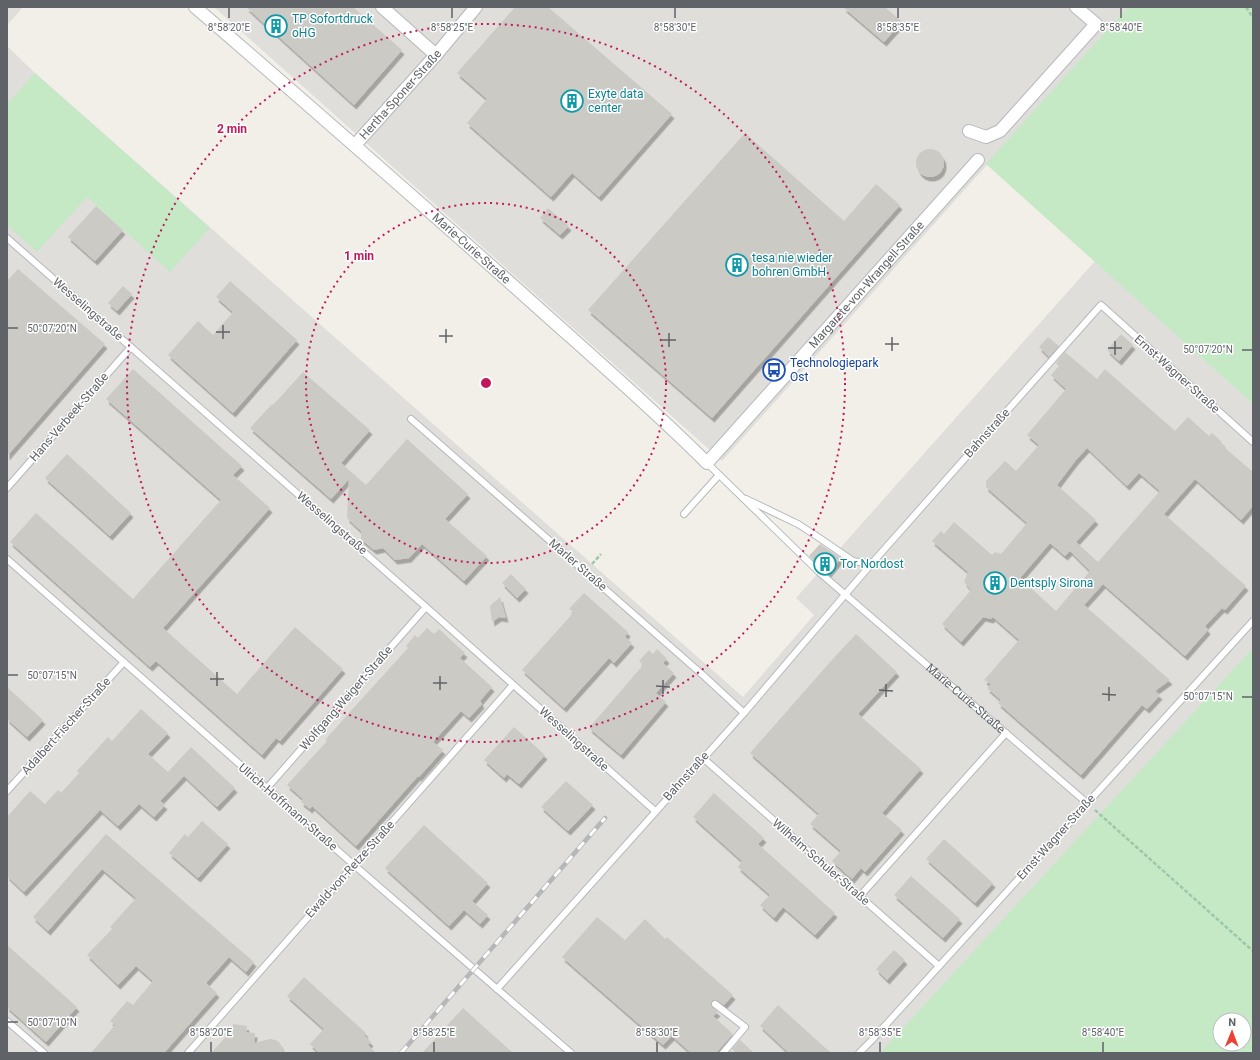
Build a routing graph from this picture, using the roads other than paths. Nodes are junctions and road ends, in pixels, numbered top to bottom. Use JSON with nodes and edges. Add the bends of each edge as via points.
{"nodes":[{"id":1,"x":195,"y":7,"type":"edge"},
{"id":2,"x":382,"y":7,"type":"edge"},
{"id":3,"x":476,"y":7,"type":"edge"},
{"id":4,"x":1076,"y":7,"type":"edge"},
{"id":5,"x":436,"y":55,"type":"junction"},
{"id":6,"x":969,"y":131,"type":"dead end"},
{"id":7,"x":355,"y":145,"type":"junction"},
{"id":8,"x":978,"y":160,"type":"dead end"},
{"id":9,"x":7,"y":238,"type":"edge"},
{"id":10,"x":1101,"y":305,"type":"joint"},
{"id":11,"x":131,"y":347,"type":"junction"},
{"id":12,"x":411,"y":419,"type":"dead end"},
{"id":13,"x":1253,"y":442,"type":"edge"},
{"id":14,"x":707,"y":463,"type":"junction"},
{"id":15,"x":719,"y":475,"type":"junction"},
{"id":16,"x":7,"y":488,"type":"edge"},
{"id":17,"x":741,"y":497,"type":"junction"},
{"id":18,"x":684,"y":514,"type":"dead end"},
{"id":19,"x":7,"y":559,"type":"edge"},
{"id":20,"x":873,"y":562,"type":"junction"},
{"id":21,"x":845,"y":594,"type":"junction"},
{"id":22,"x":426,"y":607,"type":"junction"},
{"id":23,"x":1253,"y":621,"type":"edge"},
{"id":24,"x":124,"y":662,"type":"junction"},
{"id":25,"x":513,"y":685,"type":"junction"},
{"id":26,"x":744,"y":713,"type":"junction"},
{"id":27,"x":1006,"y":733,"type":"junction"},
{"id":28,"x":703,"y":758,"type":"junction"},
{"id":29,"x":267,"y":788,"type":"junction"},
{"id":30,"x":7,"y":791,"type":"edge"},
{"id":31,"x":1087,"y":803,"type":"junction"},
{"id":32,"x":655,"y":811,"type":"junction"},
{"id":33,"x":354,"y":865,"type":"junction"},
{"id":34,"x":860,"y":896,"type":"junction"},
{"id":35,"x":939,"y":966,"type":"junction"},
{"id":36,"x":497,"y":989,"type":"junction"},
{"id":37,"x":715,"y":1004,"type":"dead end"},
{"id":38,"x":7,"y":1021,"type":"edge"},
{"id":39,"x":44,"y":1053,"type":"edge"},
{"id":40,"x":188,"y":1053,"type":"edge"},
{"id":41,"x":571,"y":1053,"type":"edge"},
{"id":42,"x":723,"y":1053,"type":"edge"},
{"id":43,"x":859,"y":1053,"type":"edge"}],
"edges":[{"from":1,"to":7,"type":"street","name":"Marie-Curie-Straße"},
{"from":2,"to":5,"type":"street"},
{"from":3,"to":5,"type":"street","name":"Hertha-Sponer-Straße"},
{"from":4,"to":6,"type":"street","via":[[1096,24],[1000,131],[986,137]]},
{"from":5,"to":7,"type":"street","name":"Hertha-Sponer-Straße"},
{"from":7,"to":14,"type":"street","name":"Marie-Curie-Straße","via":[[683,438]]},
{"from":8,"to":14,"type":"street","name":"Margarete-von-Wrangell-Straße"},
{"from":9,"to":11,"type":"lane","name":"Wesselingstraße"},
{"from":10,"to":13,"type":"lane","name":"Ernst-Wagner-Straße"},
{"from":10,"to":20,"type":"lane","name":"Bahnstraße"},
{"from":11,"to":16,"type":"lane","name":"Hans-Verbeek-Straße"},
{"from":11,"to":22,"type":"lane","name":"Wesselingstraße"},
{"from":12,"to":26,"type":"lane","name":"Marler Straße"},
{"from":14,"to":15,"type":"lane","name":"Marie-Curie-Straße"},
{"from":15,"to":17,"type":"lane","name":"Marie-Curie-Straße"},
{"from":15,"to":18,"type":"lane"},
{"from":17,"to":20,"type":"lane","via":[[798,524],[853,561]]},
{"from":17,"to":21,"type":"lane","name":"Marie-Curie-Straße"},
{"from":19,"to":24,"type":"lane","name":"Ulrich-Hoffmann-Straße"},
{"from":20,"to":21,"type":"lane","name":"Bahnstraße"},
{"from":21,"to":26,"type":"lane","name":"Bahnstraße"},
{"from":21,"to":27,"type":"lane","name":"Marie-Curie-Straße"},
{"from":22,"to":25,"type":"lane","name":"Wesselingstraße"},
{"from":22,"to":29,"type":"lane","name":"Wolfgang-Weigert-Straße"},
{"from":23,"to":31,"type":"lane","name":"Ernst-Wagner-Straße"},
{"from":24,"to":29,"type":"lane","name":"Ulrich-Hoffmann-Straße"},
{"from":24,"to":30,"type":"lane","name":"Adalbert-Fischer-Straße"},
{"from":25,"to":32,"type":"lane","name":"Wesselingstraße"},
{"from":25,"to":33,"type":"lane","name":"Ewald-von-Retze-Straße"},
{"from":26,"to":28,"type":"lane","name":"Bahnstraße"},
{"from":27,"to":31,"type":"lane","name":"Marie-Curie-Straße"},
{"from":27,"to":34,"type":"lane"},
{"from":28,"to":32,"type":"lane","name":"Bahnstraße"},
{"from":28,"to":34,"type":"lane","name":"Wilhelm-Schuler-Straße"},
{"from":29,"to":33,"type":"lane","name":"Ulrich-Hoffmann-Straße"},
{"from":31,"to":35,"type":"lane","name":"Ernst-Wagner-Straße"},
{"from":32,"to":36,"type":"lane","name":"Bahnstraße"},
{"from":33,"to":36,"type":"lane","name":"Ulrich-Hoffmann-Straße"},
{"from":33,"to":40,"type":"lane","name":"Ewald-von-Retze-Straße"},
{"from":34,"to":35,"type":"lane","name":"Wilhelm-Schuler-Straße"},
{"from":35,"to":43,"type":"lane","name":"Ernst-Wagner-Straße"},
{"from":36,"to":41,"type":"lane","name":"Ulrich-Hoffmann-Straße"},
{"from":37,"to":42,"type":"lane","via":[[745,1026]]},
{"from":38,"to":39,"type":"lane"}]}
